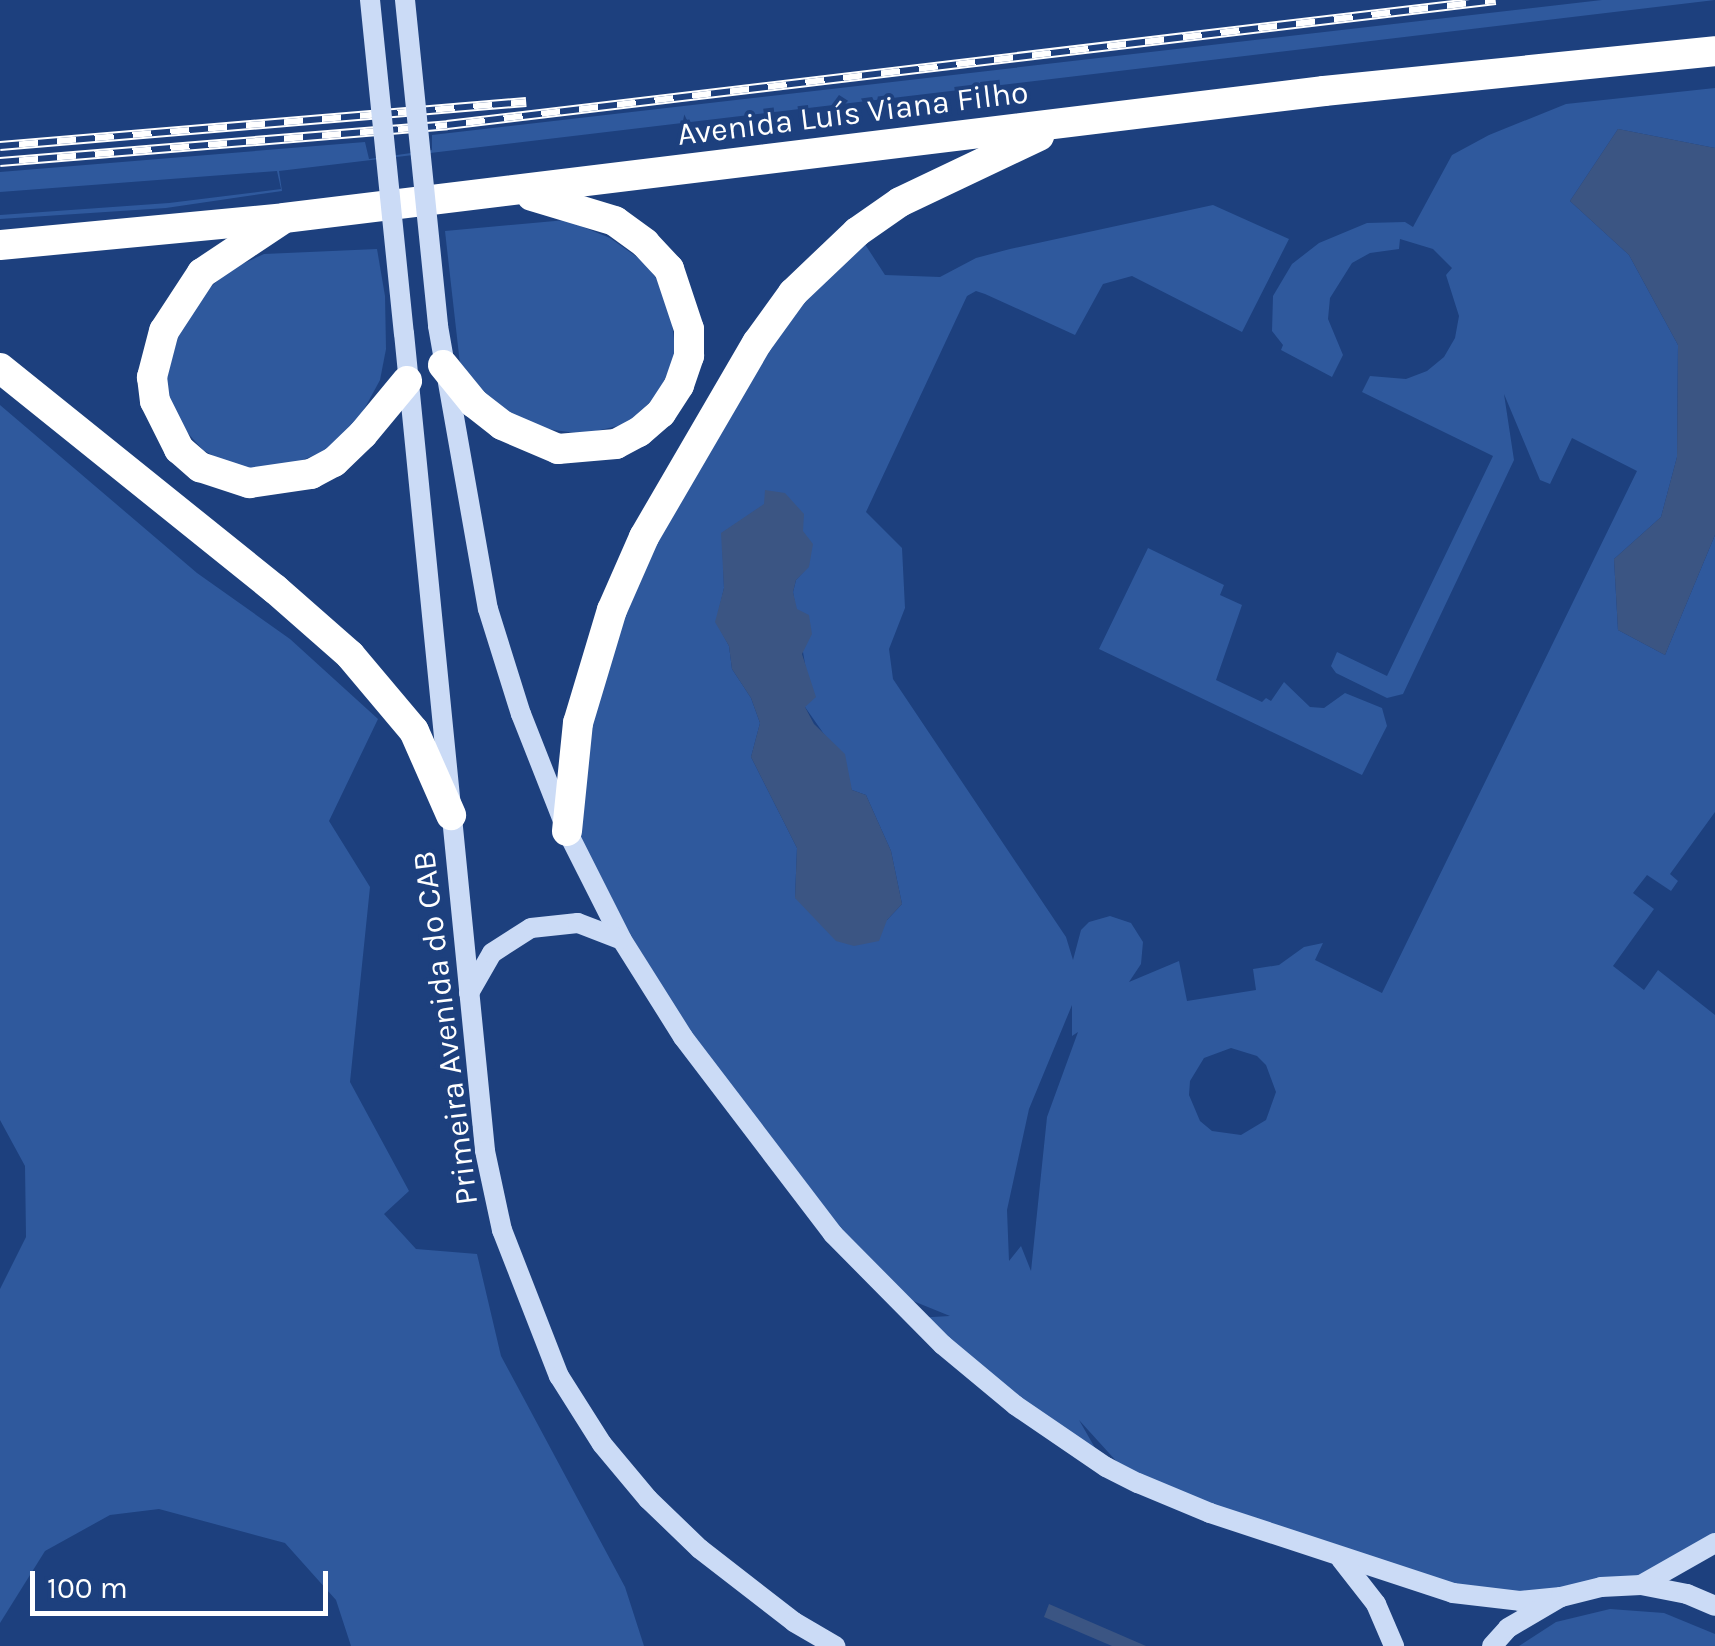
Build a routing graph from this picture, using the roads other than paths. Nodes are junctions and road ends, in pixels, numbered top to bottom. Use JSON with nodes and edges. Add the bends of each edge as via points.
{"nodes":[{"id":1,"x":370,"y":0,"type":"edge"},
{"id":2,"x":405,"y":0,"type":"edge"},
{"id":3,"x":1715,"y":51,"type":"edge"},
{"id":4,"x":1068,"y":123,"type":"junction"},
{"id":5,"x":510,"y":191,"type":"junction"},
{"id":6,"x":284,"y":218,"type":"junction"},
{"id":7,"x":0,"y":245,"type":"edge"},
{"id":8,"x":443,"y":365,"type":"junction"},
{"id":9,"x":0,"y":368,"type":"edge"},
{"id":10,"x":407,"y":380,"type":"junction"},
{"id":11,"x":451,"y":815,"type":"junction"},
{"id":12,"x":567,"y":831,"type":"junction"},
{"id":13,"x":622,"y":940,"type":"junction"},
{"id":14,"x":468,"y":994,"type":"junction"},
{"id":15,"x":1715,"y":1543,"type":"edge"},
{"id":16,"x":1338,"y":1557,"type":"junction"},
{"id":17,"x":1642,"y":1585,"type":"junction"},
{"id":18,"x":1561,"y":1597,"type":"junction"},
{"id":19,"x":1715,"y":1606,"type":"edge"},
{"id":20,"x":835,"y":1646,"type":"edge"},
{"id":21,"x":1394,"y":1646,"type":"edge"},
{"id":22,"x":1492,"y":1646,"type":"edge"}],
"edges":[{"from":1,"to":10,"type":"main road","name":"Primeira Avenida do CAB","bridge":true},
{"from":2,"to":8,"type":"main road","bridge":true},
{"from":3,"to":4,"type":"highway","name":"Avenida Luís Viana Filho"},
{"from":4,"to":5,"type":"highway","name":"Avenida Luís Viana Filho"},
{"from":4,"to":12,"type":"highway","via":[[900,202],[857,232],[793,293],[756,343],[644,537],[612,610],[578,723]]},
{"from":5,"to":6,"type":"highway","name":"Avenida Luís Viana Filho"},
{"from":5,"to":8,"type":"highway","via":[[614,221],[669,269],[689,329],[679,385],[640,432],[616,444],[558,450],[502,425]]},
{"from":6,"to":7,"type":"highway","name":"Avenida Luís Viana Filho"},
{"from":6,"to":10,"type":"highway","via":[[202,274],[164,331],[152,377],[154,402],[179,449],[200,467],[249,483],[311,474],[364,434]]},
{"from":8,"to":12,"type":"main road","via":[[488,609],[520,714]]},
{"from":9,"to":11,"type":"highway","via":[[350,655],[414,731]]},
{"from":10,"to":11,"type":"main road","name":"Primeira Avenida do CAB"},
{"from":11,"to":14,"type":"main road","name":"Primeira Avenida do CAB"},
{"from":12,"to":13,"type":"main road"},
{"from":13,"to":14,"type":"main road","via":[[578,923],[531,928],[492,954]]},
{"from":13,"to":16,"type":"main road","via":[[755,1138],[832,1234],[943,1345],[1106,1467],[1210,1513]]},
{"from":14,"to":20,"type":"main road","name":"Primeira Avenida do CAB","via":[[485,1151],[502,1230],[559,1376],[602,1444],[648,1499],[758,1596]]},
{"from":15,"to":17,"type":"main road"},
{"from":16,"to":18,"type":"main road","via":[[1488,1599]]},
{"from":16,"to":21,"type":"main road","via":[[1376,1604]]},
{"from":17,"to":18,"type":"main road"},
{"from":17,"to":19,"type":"main road"},
{"from":18,"to":22,"type":"main road","via":[[1508,1628]]}]}
